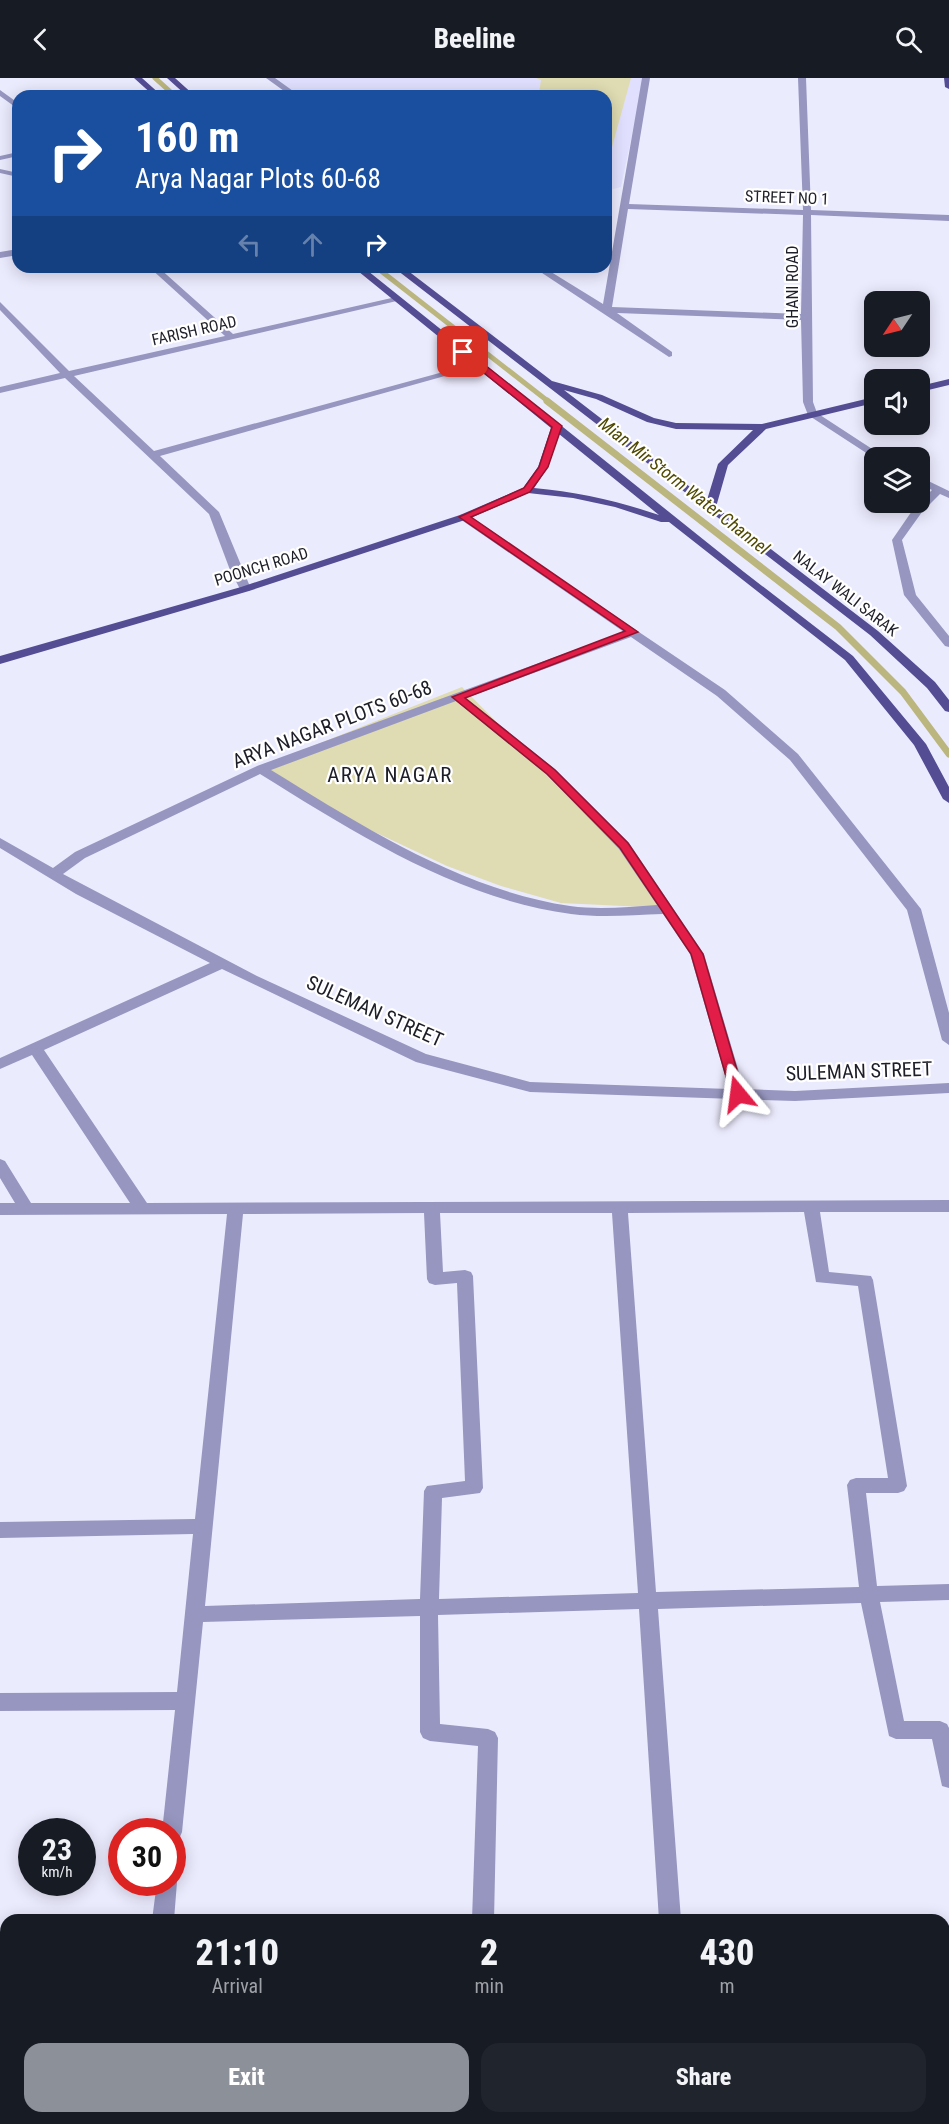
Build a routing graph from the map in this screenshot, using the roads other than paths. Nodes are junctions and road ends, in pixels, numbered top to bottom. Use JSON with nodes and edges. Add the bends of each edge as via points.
{"nodes":[{"id":1,"x":138,"y":78,"type":"edge"},
{"id":2,"x":171,"y":78,"type":"edge"},
{"id":3,"x":270,"y":78,"type":"edge"},
{"id":4,"x":646,"y":78,"type":"edge"},
{"id":5,"x":802,"y":78,"type":"edge"},
{"id":6,"x":948,"y":78,"type":"edge"},
{"id":7,"x":949,"y":87,"type":"edge"},
{"id":8,"x":151,"y":90,"type":"edge"},
{"id":9,"x":184,"y":90,"type":"edge"},
{"id":10,"x":287,"y":90,"type":"edge"},
{"id":11,"x":0,"y":92,"type":"edge"},
{"id":12,"x":12,"y":102,"type":"edge"},
{"id":13,"x":624,"y":206,"type":"junction"},
{"id":14,"x":807,"y":213,"type":"junction"},
{"id":15,"x":949,"y":218,"type":"edge"},
{"id":16,"x":160,"y":273,"type":"edge"},
{"id":17,"x":364,"y":273,"type":"edge"},
{"id":18,"x":406,"y":273,"type":"edge"},
{"id":19,"x":547,"y":273,"type":"edge"},
{"id":20,"x":396,"y":300,"type":"junction"},
{"id":21,"x":0,"y":305,"type":"edge"},
{"id":22,"x":607,"y":309,"type":"junction"},
{"id":23,"x":806,"y":317,"type":"junction"},
{"id":24,"x":231,"y":337,"type":"junction"},
{"id":25,"x":669,"y":354,"type":"dead end"},
{"id":26,"x":479,"y":365,"type":"junction"},
{"id":27,"x":68,"y":376,"type":"junction"},
{"id":28,"x":544,"y":381,"type":"junction"},
{"id":29,"x":949,"y":382,"type":"edge"},
{"id":30,"x":930,"y":387,"type":"edge"},
{"id":31,"x":0,"y":390,"type":"edge"},
{"id":32,"x":864,"y":402,"type":"edge"},
{"id":33,"x":813,"y":415,"type":"junction"},
{"id":34,"x":557,"y":426,"type":"junction"},
{"id":35,"x":762,"y":427,"type":"junction"},
{"id":36,"x":864,"y":447,"type":"edge"},
{"id":37,"x":151,"y":455,"type":"junction"},
{"id":38,"x":930,"y":486,"type":"edge"},
{"id":39,"x":527,"y":490,"type":"junction"},
{"id":40,"x":937,"y":491,"type":"junction"},
{"id":41,"x":949,"y":495,"type":"edge"},
{"id":42,"x":710,"y":509,"type":"junction"},
{"id":43,"x":464,"y":517,"type":"junction"},
{"id":44,"x":689,"y":533,"type":"junction"},
{"id":45,"x":245,"y":589,"type":"junction"},
{"id":46,"x":633,"y":632,"type":"junction"},
{"id":47,"x":949,"y":644,"type":"edge"},
{"id":48,"x":0,"y":660,"type":"edge"},
{"id":49,"x":458,"y":697,"type":"junction"},
{"id":50,"x":949,"y":708,"type":"edge"},
{"id":51,"x":261,"y":769,"type":"junction"},
{"id":52,"x":949,"y":799,"type":"edge"},
{"id":53,"x":0,"y":842,"type":"edge"},
{"id":54,"x":54,"y":874,"type":"junction"},
{"id":55,"x":668,"y":909,"type":"junction"},
{"id":56,"x":223,"y":963,"type":"junction"},
{"id":57,"x":949,"y":1040,"type":"edge"},
{"id":58,"x":35,"y":1048,"type":"junction"},
{"id":59,"x":0,"y":1064,"type":"edge"},
{"id":60,"x":949,"y":1089,"type":"edge"},
{"id":61,"x":738,"y":1094,"type":"junction"},
{"id":62,"x":0,"y":1165,"type":"edge"},
{"id":63,"x":949,"y":1206,"type":"edge"},
{"id":64,"x":620,"y":1207,"type":"junction"},
{"id":65,"x":811,"y":1207,"type":"junction"},
{"id":66,"x":142,"y":1208,"type":"junction"},
{"id":67,"x":236,"y":1208,"type":"junction"},
{"id":68,"x":432,"y":1208,"type":"junction"},
{"id":69,"x":0,"y":1209,"type":"edge"},
{"id":70,"x":26,"y":1209,"type":"junction"},
{"id":71,"x":204,"y":1526,"type":"junction"},
{"id":72,"x":0,"y":1530,"type":"edge"},
{"id":73,"x":949,"y":1592,"type":"edge"},
{"id":74,"x":869,"y":1594,"type":"junction"},
{"id":75,"x":647,"y":1601,"type":"junction"},
{"id":76,"x":429,"y":1607,"type":"junction"},
{"id":77,"x":195,"y":1614,"type":"junction"},
{"id":78,"x":186,"y":1701,"type":"junction"},
{"id":79,"x":0,"y":1702,"type":"edge"},
{"id":80,"x":949,"y":1779,"type":"edge"},
{"id":81,"x":173,"y":1818,"type":"edge"},
{"id":82,"x":166,"y":1896,"type":"edge"},
{"id":83,"x":164,"y":1914,"type":"edge"},
{"id":84,"x":483,"y":1914,"type":"edge"},
{"id":85,"x":670,"y":1914,"type":"edge"}],
"edges":[{"from":1,"to":8,"type":"main road"},
{"from":2,"to":9,"type":"main road"},
{"from":3,"to":10,"type":"street"},
{"from":4,"to":13,"type":"street"},
{"from":5,"to":14,"type":"street","name":"GHANI ROAD"},
{"from":6,"to":7,"type":"main road"},
{"from":11,"to":12,"type":"street"},
{"from":13,"to":14,"type":"street","name":"STREET NO 1"},
{"from":13,"to":22,"type":"street"},
{"from":14,"to":15,"type":"street","name":"STREET NO 1"},
{"from":14,"to":23,"type":"street","name":"GHANI ROAD"},
{"from":16,"to":24,"type":"street"},
{"from":17,"to":20,"type":"main road"},
{"from":18,"to":28,"type":"main road","name":"NALAY WALI SARAK"},
{"from":19,"to":22,"type":"street"},
{"from":20,"to":24,"type":"street","name":"FARISH ROAD"},
{"from":20,"to":26,"type":"main road"},
{"from":21,"to":27,"type":"street"},
{"from":22,"to":23,"type":"street"},
{"from":22,"to":25,"type":"street"},
{"from":23,"to":33,"type":"street","name":"GHANI ROAD","via":[[808,402]]},
{"from":24,"to":27,"type":"street","name":"FARISH ROAD"},
{"from":26,"to":34,"type":"main road"},
{"from":26,"to":37,"type":"street"},
{"from":27,"to":31,"type":"street","name":"FARISH ROAD"},
{"from":27,"to":37,"type":"street"},
{"from":28,"to":35,"type":"main road","via":[[676,426]]},
{"from":28,"to":42,"type":"main road","name":"NALAY WALI SARAK"},
{"from":29,"to":30,"type":"main road"},
{"from":32,"to":33,"type":"main road"},
{"from":33,"to":35,"type":"main road"},
{"from":33,"to":36,"type":"street"},
{"from":34,"to":39,"type":"main road","via":[[543,467]]},
{"from":34,"to":44,"type":"main road"},
{"from":35,"to":42,"type":"main road","via":[[723,464]]},
{"from":37,"to":45,"type":"street","via":[[214,512],[222,524],[235,573]]},
{"from":38,"to":40,"type":"street"},
{"from":39,"to":43,"type":"main road","name":"POONCH ROAD"},
{"from":39,"to":44,"type":"main road","name":"POONCH ROAD","via":[[617,504],[658,516]]},
{"from":40,"to":41,"type":"street"},
{"from":40,"to":47,"type":"street","via":[[897,540],[910,595]]},
{"from":42,"to":50,"type":"main road","name":"NALAY WALI SARAK","via":[[874,633],[931,685]]},
{"from":43,"to":45,"type":"main road","name":"POONCH ROAD"},
{"from":43,"to":46,"type":"street"},
{"from":44,"to":52,"type":"main road","via":[[849,658],[920,744]]},
{"from":45,"to":48,"type":"main road","name":"POONCH ROAD"},
{"from":46,"to":49,"type":"street","name":"ARYA NAGAR PLOTS 60-68"},
{"from":46,"to":57,"type":"street","via":[[721,693],[794,757],[914,909]]},
{"from":49,"to":51,"type":"street","name":"ARYA NAGAR PLOTS 60-68"},
{"from":49,"to":55,"type":"street","via":[[551,772],[608,829]]},
{"from":51,"to":54,"type":"street","name":"ARYA NAGAR PLOTS 60-68","via":[[80,855]]},
{"from":51,"to":55,"type":"street","via":[[336,815],[401,848],[453,874],[514,897],[592,911]]},
{"from":53,"to":54,"type":"street","name":"SULEMAN STREET"},
{"from":54,"to":56,"type":"street","name":"SULEMAN STREET"},
{"from":55,"to":61,"type":"street","via":[[697,954]]},
{"from":56,"to":58,"type":"street"},
{"from":56,"to":61,"type":"street","name":"SULEMAN STREET","via":[[421,1058],[530,1087]]},
{"from":58,"to":59,"type":"street"},
{"from":58,"to":66,"type":"street"},
{"from":60,"to":61,"type":"street","name":"SULEMAN STREET"},
{"from":62,"to":70,"type":"street"},
{"from":63,"to":65,"type":"street"},
{"from":64,"to":65,"type":"street"},
{"from":64,"to":68,"type":"street"},
{"from":64,"to":75,"type":"street"},
{"from":65,"to":74,"type":"street","via":[[822,1278],[865,1280],[898,1486],[856,1485]]},
{"from":66,"to":67,"type":"street"},
{"from":66,"to":70,"type":"street"},
{"from":67,"to":68,"type":"street"},
{"from":67,"to":71,"type":"street"},
{"from":68,"to":76,"type":"street","via":[[435,1279],[465,1276],[474,1488],[432,1491]]},
{"from":69,"to":70,"type":"street"},
{"from":71,"to":72,"type":"street"},
{"from":71,"to":77,"type":"street"},
{"from":73,"to":74,"type":"street"},
{"from":74,"to":75,"type":"street"},
{"from":74,"to":80,"type":"street","via":[[896,1730],[939,1730]]},
{"from":75,"to":76,"type":"street"},
{"from":75,"to":85,"type":"street"},
{"from":76,"to":77,"type":"street"},
{"from":76,"to":84,"type":"street","via":[[430,1732],[488,1738]]},
{"from":77,"to":78,"type":"street"},
{"from":78,"to":79,"type":"street"},
{"from":78,"to":81,"type":"street"},
{"from":82,"to":83,"type":"street"}]}
